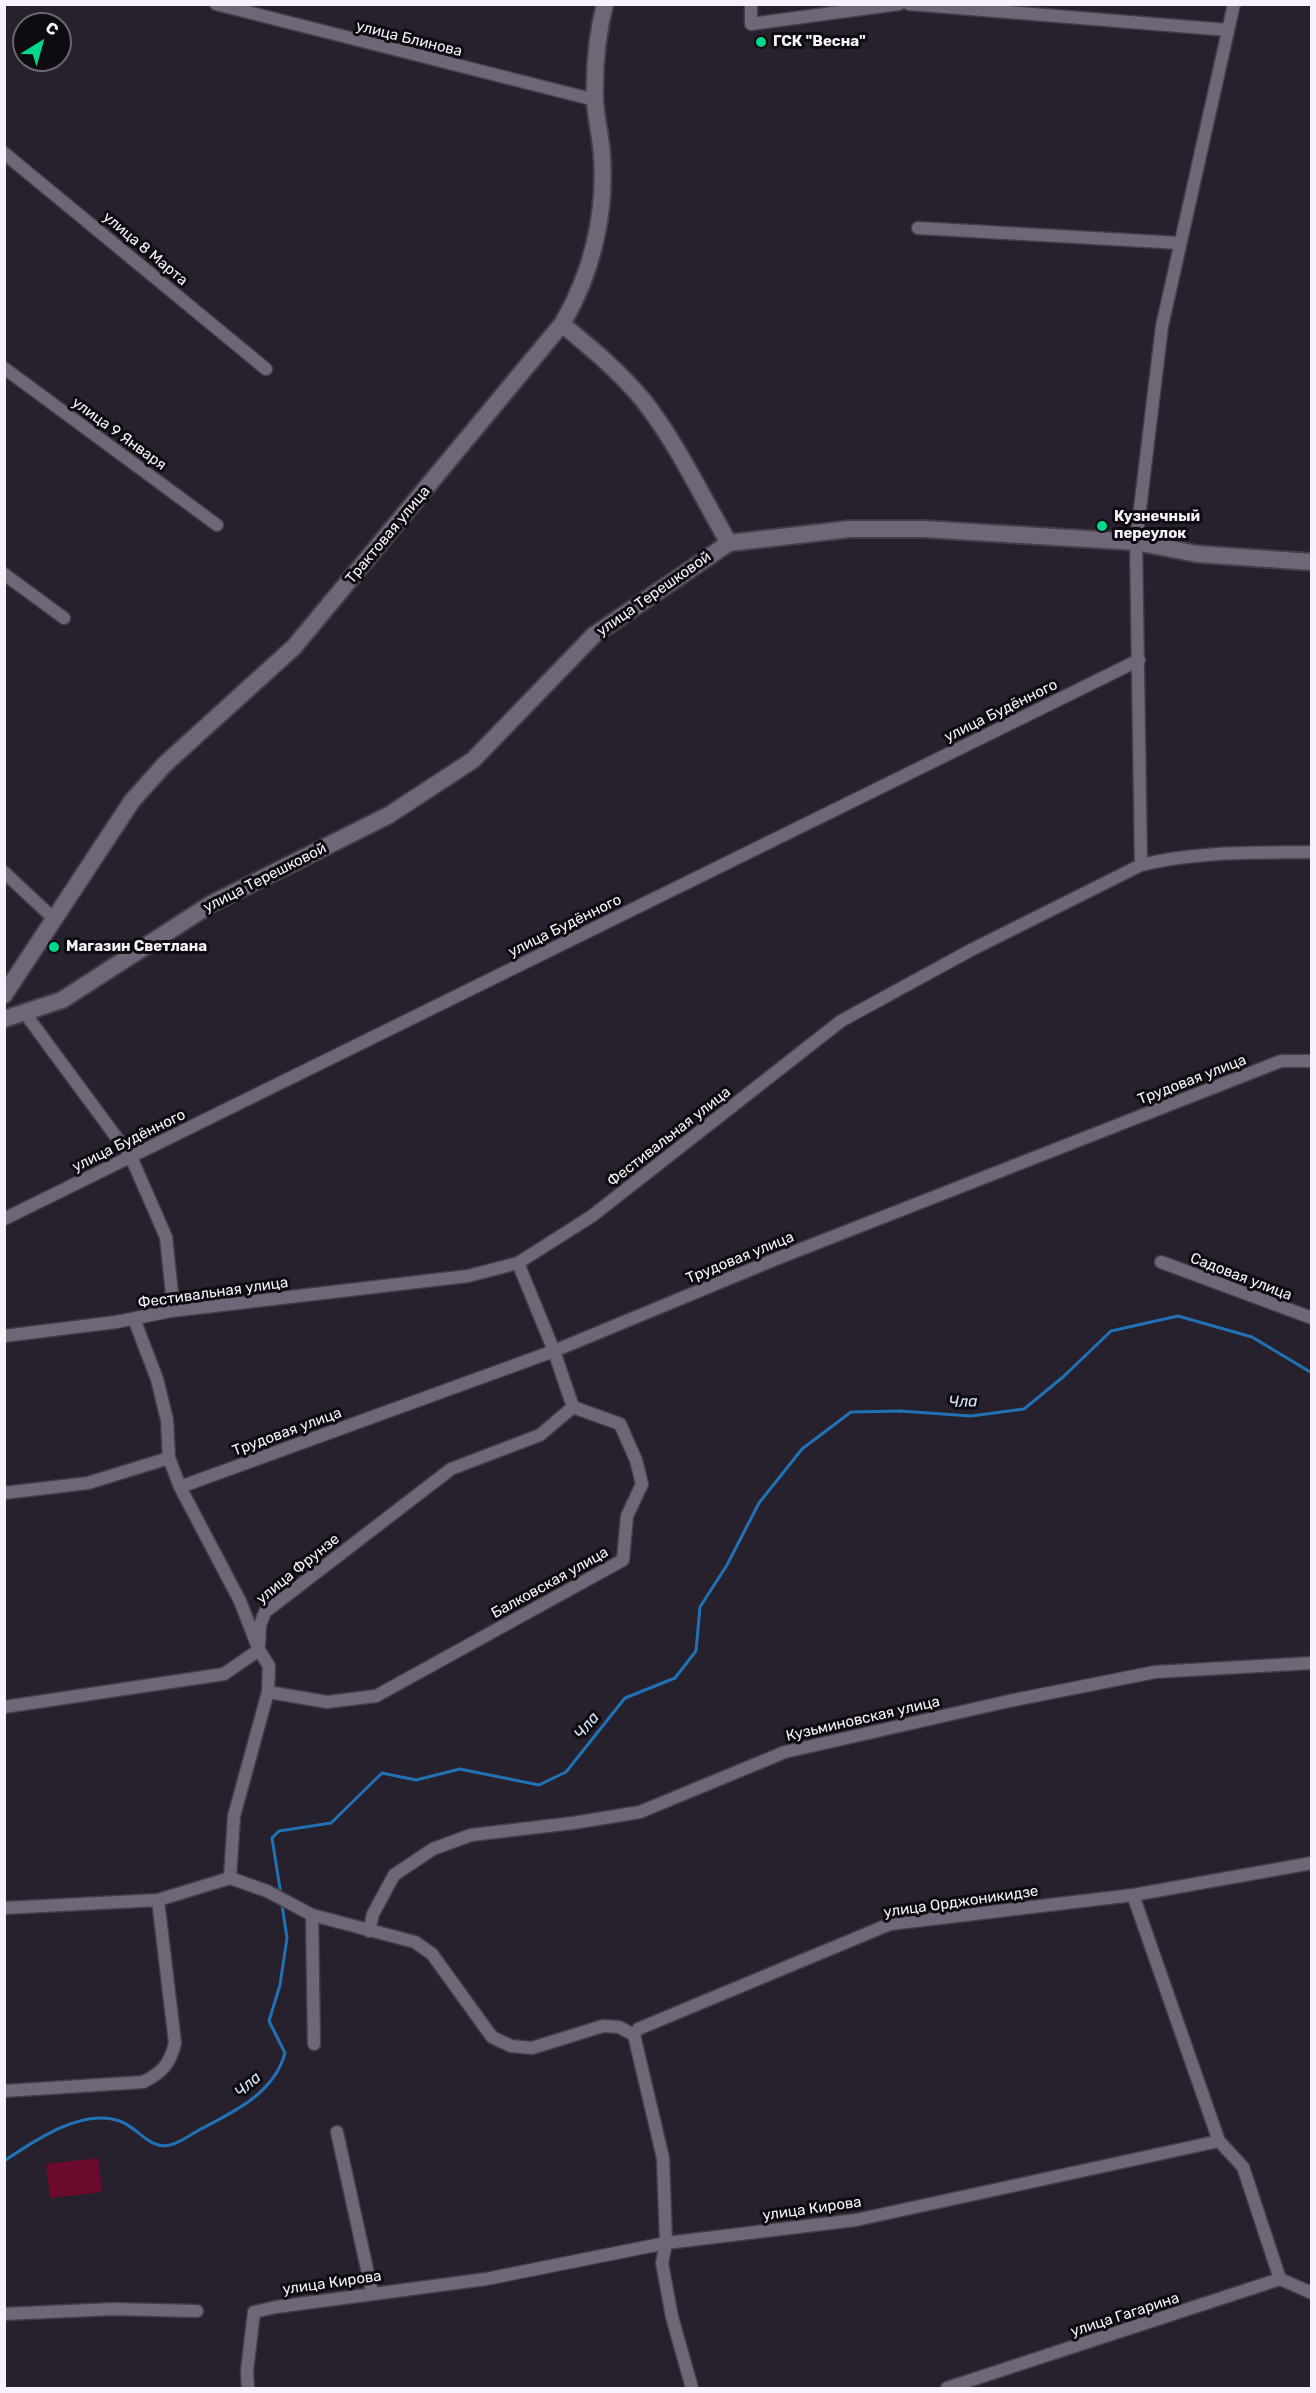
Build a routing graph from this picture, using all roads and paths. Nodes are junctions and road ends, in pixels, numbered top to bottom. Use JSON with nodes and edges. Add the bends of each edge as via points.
{"nodes":[{"id":1,"x":216,"y":4,"type":"edge"},
{"id":2,"x":604,"y":4,"type":"edge"},
{"id":3,"x":751,"y":4,"type":"edge"},
{"id":4,"x":899,"y":4,"type":"edge"},
{"id":5,"x":909,"y":4,"type":"edge"},
{"id":6,"x":1234,"y":4,"type":"edge"},
{"id":7,"x":1228,"y":30,"type":"junction"},
{"id":8,"x":595,"y":100,"type":"junction"},
{"id":9,"x":4,"y":153,"type":"edge"},
{"id":10,"x":918,"y":228,"type":"dead end"},
{"id":11,"x":1180,"y":243,"type":"junction"},
{"id":12,"x":562,"y":324,"type":"junction"},
{"id":13,"x":4,"y":368,"type":"edge"},
{"id":14,"x":266,"y":369,"type":"dead end"},
{"id":15,"x":217,"y":525,"type":"dead end"},
{"id":16,"x":1136,"y":542,"type":"junction"},
{"id":17,"x":729,"y":543,"type":"junction"},
{"id":18,"x":1311,"y":562,"type":"edge"},
{"id":19,"x":4,"y":574,"type":"edge"},
{"id":20,"x":64,"y":618,"type":"dead end"},
{"id":21,"x":1139,"y":660,"type":"junction"},
{"id":22,"x":1311,"y":852,"type":"edge"},
{"id":23,"x":1140,"y":865,"type":"junction"},
{"id":24,"x":4,"y":872,"type":"edge"},
{"id":25,"x":53,"y":918,"type":"junction"},
{"id":26,"x":4,"y":995,"type":"edge"},
{"id":27,"x":24,"y":1012,"type":"junction"},
{"id":28,"x":4,"y":1019,"type":"edge"},
{"id":29,"x":1311,"y":1061,"type":"edge"},
{"id":30,"x":131,"y":1157,"type":"junction"},
{"id":31,"x":4,"y":1220,"type":"edge"},
{"id":32,"x":1161,"y":1262,"type":"dead end"},
{"id":33,"x":518,"y":1263,"type":"junction"},
{"id":34,"x":171,"y":1311,"type":"junction"},
{"id":35,"x":1311,"y":1318,"type":"edge"},
{"id":36,"x":134,"y":1319,"type":"junction"},
{"id":37,"x":4,"y":1336,"type":"edge"},
{"id":38,"x":554,"y":1350,"type":"junction"},
{"id":39,"x":573,"y":1407,"type":"junction"},
{"id":40,"x":169,"y":1458,"type":"junction"},
{"id":41,"x":180,"y":1487,"type":"junction"},
{"id":42,"x":4,"y":1493,"type":"edge"},
{"id":43,"x":259,"y":1650,"type":"junction"},
{"id":44,"x":1311,"y":1664,"type":"edge"},
{"id":45,"x":268,"y":1692,"type":"junction"},
{"id":46,"x":4,"y":1707,"type":"edge"},
{"id":47,"x":1311,"y":1863,"type":"edge"},
{"id":48,"x":230,"y":1878,"type":"junction"},
{"id":49,"x":1133,"y":1895,"type":"junction"},
{"id":50,"x":158,"y":1900,"type":"junction"},
{"id":51,"x":4,"y":1908,"type":"edge"},
{"id":52,"x":312,"y":1915,"type":"junction"},
{"id":53,"x":369,"y":1931,"type":"junction"},
{"id":54,"x":634,"y":2035,"type":"junction"},
{"id":55,"x":314,"y":2044,"type":"dead end"},
{"id":56,"x":4,"y":2091,"type":"edge"},
{"id":57,"x":337,"y":2132,"type":"dead end"},
{"id":58,"x":1219,"y":2140,"type":"junction"},
{"id":59,"x":666,"y":2243,"type":"junction"},
{"id":60,"x":1280,"y":2279,"type":"junction"},
{"id":61,"x":372,"y":2292,"type":"junction"},
{"id":62,"x":1311,"y":2293,"type":"edge"},
{"id":63,"x":197,"y":2311,"type":"dead end"},
{"id":64,"x":4,"y":2314,"type":"edge"},
{"id":65,"x":248,"y":2388,"type":"edge"},
{"id":66,"x":692,"y":2388,"type":"edge"},
{"id":67,"x":946,"y":2388,"type":"edge"}],
"edges":[{"from":1,"to":8,"type":"street","name":"улица Блинова"},
{"from":2,"to":8,"type":"street","name":"Трактовая улица","via":[[598,29]]},
{"from":3,"to":4,"type":"street","via":[[751,24]]},
{"from":5,"to":7,"type":"street"},
{"from":6,"to":7,"type":"street"},
{"from":7,"to":11,"type":"street"},
{"from":8,"to":12,"type":"street","name":"Трактовая улица","via":[[602,156],[602,202],[588,268],[576,301]]},
{"from":9,"to":14,"type":"street","name":"улица 8 Марта"},
{"from":10,"to":11,"type":"street"},
{"from":11,"to":16,"type":"street","via":[[1162,326]]},
{"from":12,"to":17,"type":"street","via":[[611,365],[642,399]]},
{"from":12,"to":25,"type":"street","name":"Трактовая улица","via":[[294,646],[165,764],[132,801]]},
{"from":13,"to":15,"type":"street","name":"улица 9 Января"},
{"from":16,"to":17,"type":"street","name":"улица Терешковой","via":[[901,529],[843,530]]},
{"from":16,"to":18,"type":"street","name":"улица Терешковой","via":[[1197,554]]},
{"from":16,"to":21,"type":"street"},
{"from":17,"to":27,"type":"street","name":"улица Терешковой","via":[[594,635],[473,760],[389,814],[211,904],[62,1000]]},
{"from":19,"to":20,"type":"street"},
{"from":21,"to":23,"type":"street"},
{"from":21,"to":30,"type":"street","name":"улица Будённого"},
{"from":22,"to":23,"type":"street","name":"Фестивальная улица","via":[[1170,858]]},
{"from":23,"to":33,"type":"street","name":"Фестивальная улица","via":[[971,950],[841,1022],[592,1216]]},
{"from":24,"to":25,"type":"street"},
{"from":25,"to":26,"type":"street","name":"Трактовая улица"},
{"from":27,"to":28,"type":"street","name":"улица Терешковой"},
{"from":27,"to":30,"type":"street"},
{"from":29,"to":38,"type":"street","name":"Трудовая улица","via":[[1281,1061]]},
{"from":30,"to":31,"type":"street","name":"улица Будённого"},
{"from":30,"to":34,"type":"street","via":[[166,1237]]},
{"from":32,"to":35,"type":"street","name":"Садовая улица"},
{"from":33,"to":34,"type":"street","name":"Фестивальная улица","via":[[468,1276]]},
{"from":33,"to":38,"type":"street"},
{"from":34,"to":36,"type":"street","name":"Фестивальная улица"},
{"from":36,"to":37,"type":"street","name":"Фестивальная улица"},
{"from":36,"to":40,"type":"street","via":[[157,1379],[167,1420]]},
{"from":38,"to":39,"type":"street"},
{"from":38,"to":41,"type":"street","name":"Трудовая улица"},
{"from":39,"to":43,"type":"street","name":"улица Фрунзе","via":[[540,1435],[451,1469],[335,1557],[265,1612]]},
{"from":39,"to":45,"type":"street","name":"Балковская улица","via":[[620,1424],[636,1460],[642,1484],[627,1516],[623,1560],[376,1696],[327,1702]]},
{"from":40,"to":41,"type":"street"},
{"from":40,"to":42,"type":"street","via":[[88,1483]]},
{"from":41,"to":43,"type":"street","via":[[240,1601]]},
{"from":43,"to":45,"type":"street","via":[[269,1666]]},
{"from":43,"to":46,"type":"street","via":[[224,1674]]},
{"from":44,"to":53,"type":"street","name":"Кузьминовская улица","via":[[1155,1672],[1009,1701],[785,1752],[640,1812],[471,1836],[433,1849],[394,1875],[372,1914]]},
{"from":45,"to":48,"type":"street","via":[[234,1815]]},
{"from":47,"to":49,"type":"street","name":"улица Орджоникидзе"},
{"from":48,"to":50,"type":"street"},
{"from":48,"to":52,"type":"street","via":[[267,1891]]},
{"from":49,"to":54,"type":"street","name":"улица Орджоникидзе","via":[[890,1924],[638,2029]]},
{"from":49,"to":58,"type":"street"},
{"from":50,"to":51,"type":"street"},
{"from":50,"to":56,"type":"street","via":[[175,2043],[171,2059],[160,2074],[143,2082]]},
{"from":52,"to":53,"type":"street"},
{"from":52,"to":55,"type":"street"},
{"from":53,"to":54,"type":"street","via":[[415,1942],[432,1954],[492,2037],[511,2046],[532,2048],[603,2026],[619,2026]]},
{"from":54,"to":59,"type":"street","via":[[663,2158]]},
{"from":57,"to":61,"type":"street"},
{"from":58,"to":59,"type":"street","name":"улица Кирова","via":[[856,2220]]},
{"from":58,"to":60,"type":"street","via":[[1243,2168]]},
{"from":59,"to":61,"type":"street","name":"улица Кирова","via":[[486,2279]]},
{"from":59,"to":66,"type":"street","via":[[662,2263]]},
{"from":60,"to":62,"type":"street"},
{"from":60,"to":67,"type":"street","name":"улица Гагарина"},
{"from":61,"to":65,"type":"street","name":"улица Кирова","via":[[255,2312]]},
{"from":63,"to":64,"type":"street","via":[[113,2308]]}]}
